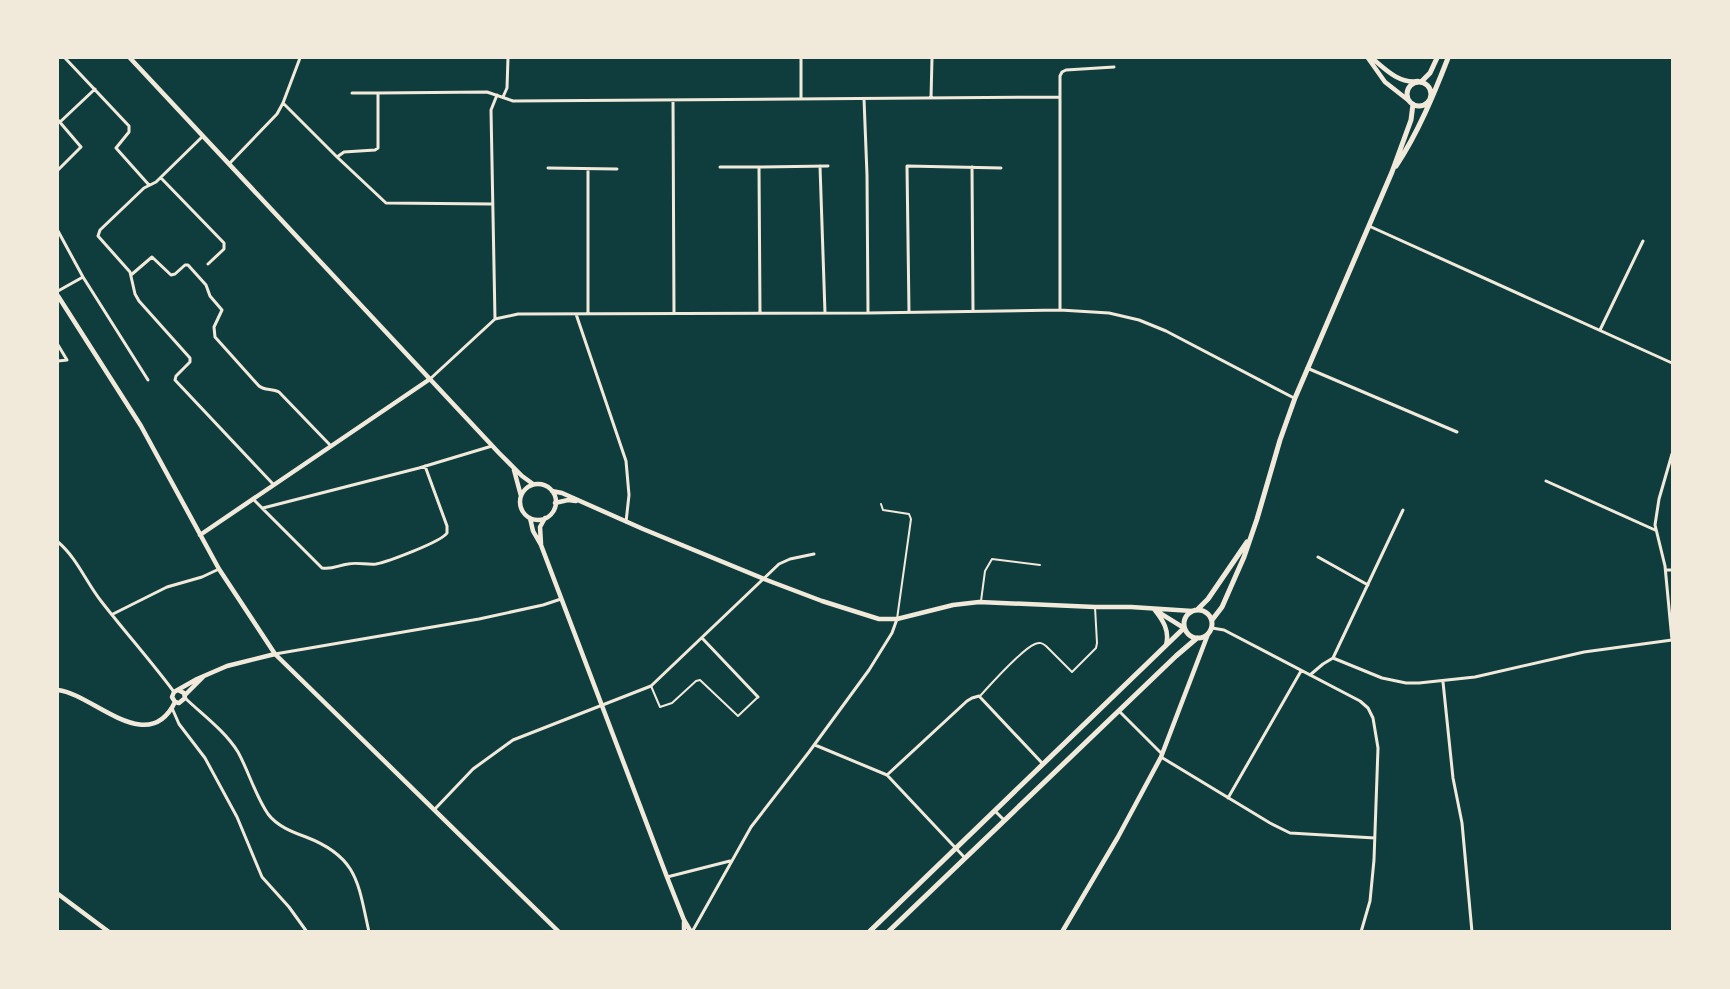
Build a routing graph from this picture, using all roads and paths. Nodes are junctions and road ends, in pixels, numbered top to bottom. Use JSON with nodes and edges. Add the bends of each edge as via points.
{"nodes":[{"id":1,"x":65,"y":58,"type":"edge"},
{"id":2,"x":130,"y":58,"type":"edge"},
{"id":3,"x":300,"y":58,"type":"edge"},
{"id":4,"x":508,"y":58,"type":"edge"},
{"id":5,"x":801,"y":58,"type":"edge"},
{"id":6,"x":932,"y":58,"type":"edge"},
{"id":7,"x":1368,"y":58,"type":"edge"},
{"id":8,"x":1372,"y":58,"type":"edge"},
{"id":9,"x":1437,"y":58,"type":"edge"},
{"id":10,"x":1448,"y":58,"type":"edge"},
{"id":11,"x":1114,"y":67,"type":"dead end"},
{"id":12,"x":1420,"y":81,"type":"junction"},
{"id":13,"x":95,"y":89,"type":"junction"},
{"id":14,"x":378,"y":93,"type":"junction"},
{"id":15,"x":352,"y":94,"type":"dead end"},
{"id":16,"x":497,"y":95,"type":"junction"},
{"id":17,"x":503,"y":97,"type":"junction"},
{"id":18,"x":1060,"y":97,"type":"junction"},
{"id":19,"x":931,"y":98,"type":"junction"},
{"id":20,"x":1431,"y":98,"type":"junction"},
{"id":21,"x":801,"y":99,"type":"junction"},
{"id":22,"x":864,"y":99,"type":"junction"},
{"id":23,"x":673,"y":100,"type":"junction"},
{"id":24,"x":1411,"y":102,"type":"junction"},
{"id":25,"x":283,"y":103,"type":"junction"},
{"id":26,"x":59,"y":121,"type":"edge"},
{"id":27,"x":203,"y":136,"type":"junction"},
{"id":28,"x":337,"y":157,"type":"junction"},
{"id":29,"x":229,"y":164,"type":"junction"},
{"id":30,"x":820,"y":166,"type":"junction"},
{"id":31,"x":828,"y":166,"type":"dead end"},
{"id":32,"x":720,"y":167,"type":"dead end"},
{"id":33,"x":759,"y":167,"type":"junction"},
{"id":34,"x":972,"y":167,"type":"junction"},
{"id":35,"x":548,"y":168,"type":"dead end"},
{"id":36,"x":1001,"y":168,"type":"dead end"},
{"id":37,"x":588,"y":169,"type":"junction"},
{"id":38,"x":618,"y":169,"type":"dead end"},
{"id":39,"x":58,"y":170,"type":"edge"},
{"id":40,"x":1392,"y":172,"type":"junction"},
{"id":41,"x":161,"y":178,"type":"junction"},
{"id":42,"x":149,"y":185,"type":"junction"},
{"id":43,"x":492,"y":204,"type":"junction"},
{"id":44,"x":1369,"y":226,"type":"junction"},
{"id":45,"x":58,"y":231,"type":"edge"},
{"id":46,"x":1643,"y":241,"type":"dead end"},
{"id":47,"x":208,"y":264,"type":"dead end"},
{"id":48,"x":131,"y":275,"type":"junction"},
{"id":49,"x":82,"y":277,"type":"junction"},
{"id":50,"x":58,"y":291,"type":"edge"},
{"id":51,"x":58,"y":296,"type":"edge"},
{"id":52,"x":1060,"y":310,"type":"junction"},
{"id":53,"x":909,"y":312,"type":"junction"},
{"id":54,"x":973,"y":312,"type":"junction"},
{"id":55,"x":588,"y":313,"type":"junction"},
{"id":56,"x":760,"y":313,"type":"junction"},
{"id":57,"x":825,"y":313,"type":"junction"},
{"id":58,"x":868,"y":313,"type":"junction"},
{"id":59,"x":576,"y":314,"type":"junction"},
{"id":60,"x":674,"y":314,"type":"junction"},
{"id":61,"x":495,"y":319,"type":"junction"},
{"id":62,"x":1600,"y":330,"type":"junction"},
{"id":63,"x":58,"y":345,"type":"edge"},
{"id":64,"x":58,"y":361,"type":"edge"},
{"id":65,"x":1672,"y":363,"type":"edge"},
{"id":66,"x":1307,"y":368,"type":"junction"},
{"id":67,"x":430,"y":379,"type":"junction"},
{"id":68,"x":148,"y":380,"type":"dead end"},
{"id":69,"x":1295,"y":398,"type":"junction"},
{"id":70,"x":1457,"y":432,"type":"dead end"},
{"id":71,"x":331,"y":446,"type":"junction"},
{"id":72,"x":492,"y":446,"type":"junction"},
{"id":73,"x":1672,"y":454,"type":"edge"},
{"id":74,"x":425,"y":466,"type":"junction"},
{"id":75,"x":514,"y":468,"type":"junction"},
{"id":76,"x":1546,"y":481,"type":"dead end"},
{"id":77,"x":273,"y":484,"type":"junction"},
{"id":78,"x":533,"y":484,"type":"junction"},
{"id":79,"x":552,"y":491,"type":"junction"},
{"id":80,"x":521,"y":496,"type":"junction"},
{"id":81,"x":253,"y":499,"type":"junction"},
{"id":82,"x":555,"y":503,"type":"junction"},
{"id":83,"x":583,"y":503,"type":"junction"},
{"id":84,"x":881,"y":504,"type":"dead end"},
{"id":85,"x":262,"y":508,"type":"junction"},
{"id":86,"x":1403,"y":510,"type":"dead end"},
{"id":87,"x":530,"y":518,"type":"junction"},
{"id":88,"x":545,"y":518,"type":"junction"},
{"id":89,"x":626,"y":522,"type":"junction"},
{"id":90,"x":1656,"y":530,"type":"junction"},
{"id":91,"x":200,"y":535,"type":"junction"},
{"id":92,"x":1250,"y":538,"type":"junction"},
{"id":93,"x":58,"y":542,"type":"edge"},
{"id":94,"x":541,"y":545,"type":"junction"},
{"id":95,"x":814,"y":554,"type":"dead end"},
{"id":96,"x":1318,"y":557,"type":"dead end"},
{"id":97,"x":1040,"y":565,"type":"dead end"},
{"id":98,"x":219,"y":569,"type":"junction"},
{"id":99,"x":1666,"y":570,"type":"junction"},
{"id":100,"x":1672,"y":570,"type":"edge"},
{"id":101,"x":764,"y":579,"type":"junction"},
{"id":102,"x":1368,"y":585,"type":"junction"},
{"id":103,"x":561,"y":599,"type":"junction"},
{"id":104,"x":981,"y":602,"type":"junction"},
{"id":105,"x":1095,"y":607,"type":"junction"},
{"id":106,"x":1154,"y":609,"type":"junction"},
{"id":107,"x":1194,"y":611,"type":"junction"},
{"id":108,"x":113,"y":614,"type":"junction"},
{"id":109,"x":897,"y":619,"type":"junction"},
{"id":110,"x":1212,"y":620,"type":"junction"},
{"id":111,"x":1184,"y":628,"type":"junction"},
{"id":112,"x":1212,"y":628,"type":"junction"},
{"id":113,"x":1208,"y":634,"type":"junction"},
{"id":114,"x":702,"y":638,"type":"junction"},
{"id":115,"x":1197,"y":638,"type":"junction"},
{"id":116,"x":1672,"y":640,"type":"edge"},
{"id":117,"x":1166,"y":645,"type":"junction"},
{"id":118,"x":275,"y":654,"type":"junction"},
{"id":119,"x":1333,"y":658,"type":"junction"},
{"id":120,"x":1301,"y":671,"type":"junction"},
{"id":121,"x":204,"y":676,"type":"junction"},
{"id":122,"x":1310,"y":676,"type":"junction"},
{"id":123,"x":1443,"y":681,"type":"junction"},
{"id":124,"x":651,"y":686,"type":"junction"},
{"id":125,"x":58,"y":690,"type":"edge"},
{"id":126,"x":176,"y":691,"type":"junction"},
{"id":127,"x":979,"y":696,"type":"junction"},
{"id":128,"x":185,"y":697,"type":"junction"},
{"id":129,"x":758,"y":697,"type":"joint"},
{"id":130,"x":175,"y":702,"type":"junction"},
{"id":131,"x":602,"y":706,"type":"junction"},
{"id":132,"x":172,"y":708,"type":"junction"},
{"id":133,"x":1119,"y":711,"type":"junction"},
{"id":134,"x":815,"y":745,"type":"junction"},
{"id":135,"x":1162,"y":756,"type":"junction"},
{"id":136,"x":1043,"y":764,"type":"junction"},
{"id":137,"x":887,"y":775,"type":"junction"},
{"id":138,"x":1228,"y":798,"type":"junction"},
{"id":139,"x":434,"y":810,"type":"junction"},
{"id":140,"x":995,"y":810,"type":"junction"},
{"id":141,"x":1004,"y":821,"type":"junction"},
{"id":142,"x":1375,"y":838,"type":"junction"},
{"id":143,"x":956,"y":848,"type":"junction"},
{"id":144,"x":965,"y":858,"type":"junction"},
{"id":145,"x":731,"y":861,"type":"junction"},
{"id":146,"x":667,"y":877,"type":"junction"},
{"id":147,"x":58,"y":894,"type":"edge"},
{"id":148,"x":684,"y":920,"type":"junction"},
{"id":149,"x":109,"y":932,"type":"edge"},
{"id":150,"x":308,"y":932,"type":"edge"},
{"id":151,"x":369,"y":932,"type":"edge"},
{"id":152,"x":559,"y":932,"type":"edge"},
{"id":153,"x":684,"y":932,"type":"edge"},
{"id":154,"x":691,"y":932,"type":"edge"},
{"id":155,"x":869,"y":932,"type":"edge"},
{"id":156,"x":888,"y":932,"type":"edge"},
{"id":157,"x":1062,"y":932,"type":"edge"},
{"id":158,"x":1360,"y":932,"type":"edge"},
{"id":159,"x":1472,"y":932,"type":"edge"}],
"edges":[{"from":1,"to":13,"type":"street"},
{"from":2,"to":27,"type":"main road"},
{"from":3,"to":25,"type":"street"},
{"from":4,"to":17,"type":"street","via":[[507,88]]},
{"from":5,"to":21,"type":"street"},
{"from":6,"to":19,"type":"street"},
{"from":7,"to":24,"type":"main road","via":[[1385,82]]},
{"from":8,"to":12,"type":"main road","via":[[1396,76],[1407,81]]},
{"from":9,"to":12,"type":"main road","via":[[1430,73]]},
{"from":10,"to":20,"type":"main road"},
{"from":11,"to":18,"type":"street","via":[[1062,72]]},
{"from":12,"to":20,"type":"main road","via":[[1429,86]]},
{"from":12,"to":24,"type":"main road","via":[[1408,88],[1407,96]]},
{"from":13,"to":26,"type":"street"},
{"from":13,"to":42,"type":"street","via":[[130,127],[116,148]]},
{"from":14,"to":15,"type":"street"},
{"from":14,"to":16,"type":"street","via":[[487,92]]},
{"from":14,"to":28,"type":"street","via":[[378,148],[344,152]]},
{"from":16,"to":17,"type":"street"},
{"from":16,"to":43,"type":"street","via":[[491,110]]},
{"from":17,"to":23,"type":"street","via":[[513,101]]},
{"from":18,"to":19,"type":"street"},
{"from":18,"to":52,"type":"street"},
{"from":19,"to":22,"type":"street"},
{"from":20,"to":24,"type":"main road","via":[[1422,106]]},
{"from":20,"to":40,"type":"main road"},
{"from":21,"to":22,"type":"street"},
{"from":21,"to":23,"type":"street"},
{"from":22,"to":58,"type":"street"},
{"from":23,"to":60,"type":"street"},
{"from":24,"to":40,"type":"main road","via":[[1412,120]]},
{"from":25,"to":28,"type":"street"},
{"from":25,"to":29,"type":"street","via":[[274,118]]},
{"from":26,"to":39,"type":"street","via":[[81,147]]},
{"from":27,"to":29,"type":"main road"},
{"from":27,"to":41,"type":"street"},
{"from":28,"to":43,"type":"street","via":[[389,204]]},
{"from":29,"to":67,"type":"main road"},
{"from":30,"to":31,"type":"street"},
{"from":30,"to":33,"type":"street"},
{"from":30,"to":57,"type":"street"},
{"from":32,"to":33,"type":"street"},
{"from":33,"to":56,"type":"street"},
{"from":34,"to":36,"type":"street"},
{"from":34,"to":53,"type":"street","via":[[907,166]]},
{"from":34,"to":54,"type":"street"},
{"from":35,"to":37,"type":"street"},
{"from":37,"to":38,"type":"street"},
{"from":37,"to":55,"type":"street"},
{"from":40,"to":44,"type":"main road"},
{"from":41,"to":42,"type":"street"},
{"from":41,"to":47,"type":"street","via":[[224,244],[224,249]]},
{"from":42,"to":48,"type":"street","via":[[98,235]]},
{"from":43,"to":61,"type":"street"},
{"from":44,"to":62,"type":"street"},
{"from":44,"to":66,"type":"main road"},
{"from":45,"to":49,"type":"street"},
{"from":46,"to":62,"type":"street"},
{"from":48,"to":71,"type":"street","via":[[152,257],[172,275],[188,265],[222,310],[214,327],[216,339],[261,388],[279,392]]},
{"from":48,"to":77,"type":"street","via":[[138,299],[190,358],[174,379]]},
{"from":49,"to":50,"type":"street"},
{"from":49,"to":68,"type":"street"},
{"from":51,"to":91,"type":"main road","via":[[141,426]]},
{"from":52,"to":54,"type":"street"},
{"from":52,"to":69,"type":"street","via":[[1125,316],[1146,322]]},
{"from":53,"to":54,"type":"street"},
{"from":53,"to":58,"type":"street"},
{"from":55,"to":59,"type":"street"},
{"from":55,"to":60,"type":"street"},
{"from":56,"to":57,"type":"street"},
{"from":56,"to":60,"type":"street"},
{"from":57,"to":58,"type":"street"},
{"from":59,"to":61,"type":"street","via":[[518,314]]},
{"from":59,"to":89,"type":"street","via":[[626,462],[629,495]]},
{"from":61,"to":67,"type":"street"},
{"from":62,"to":65,"type":"street"},
{"from":63,"to":64,"type":"street","via":[[67,360]]},
{"from":66,"to":69,"type":"main road"},
{"from":66,"to":70,"type":"street"},
{"from":67,"to":71,"type":"main road"},
{"from":67,"to":72,"type":"main road"},
{"from":69,"to":92,"type":"main road"},
{"from":71,"to":77,"type":"main road"},
{"from":72,"to":74,"type":"street"},
{"from":72,"to":75,"type":"main road"},
{"from":73,"to":90,"type":"street","via":[[1656,513]]},
{"from":74,"to":85,"type":"street"},
{"from":74,"to":85,"type":"street","via":[[447,526],[446,534],[441,539],[383,562],[322,568]]},
{"from":75,"to":78,"type":"main road"},
{"from":75,"to":80,"type":"main road"},
{"from":76,"to":90,"type":"street"},
{"from":77,"to":81,"type":"main road"},
{"from":78,"to":79,"type":"main road","via":[[544,485]]},
{"from":78,"to":80,"type":"main road"},
{"from":79,"to":82,"type":"main road"},
{"from":79,"to":83,"type":"main road"},
{"from":80,"to":87,"type":"main road","via":[[523,512]]},
{"from":81,"to":85,"type":"street"},
{"from":81,"to":91,"type":"main road"},
{"from":82,"to":83,"type":"main road","via":[[568,500]]},
{"from":82,"to":88,"type":"main road"},
{"from":83,"to":89,"type":"main road"},
{"from":84,"to":109,"type":"lane","via":[[883,510],[909,514],[912,519]]},
{"from":86,"to":102,"type":"street"},
{"from":87,"to":88,"type":"main road"},
{"from":87,"to":94,"type":"main road"},
{"from":88,"to":94,"type":"main road","via":[[540,528]]},
{"from":89,"to":101,"type":"main road"},
{"from":90,"to":99,"type":"street"},
{"from":91,"to":98,"type":"main road"},
{"from":92,"to":107,"type":"main road","via":[[1208,600]]},
{"from":92,"to":110,"type":"main road","via":[[1233,584]]},
{"from":93,"to":108,"type":"street"},
{"from":94,"to":103,"type":"main road"},
{"from":95,"to":101,"type":"street","via":[[784,561]]},
{"from":96,"to":102,"type":"street"},
{"from":97,"to":104,"type":"lane","via":[[992,559],[985,571]]},
{"from":98,"to":108,"type":"street","via":[[207,576],[166,587]]},
{"from":98,"to":118,"type":"main road"},
{"from":99,"to":100,"type":"street"},
{"from":99,"to":116,"type":"street"},
{"from":101,"to":109,"type":"main road","via":[[866,616],[880,620]]},
{"from":101,"to":114,"type":"street"},
{"from":102,"to":119,"type":"street"},
{"from":103,"to":118,"type":"street","via":[[479,619]]},
{"from":103,"to":131,"type":"main road"},
{"from":104,"to":105,"type":"main road"},
{"from":104,"to":109,"type":"main road","via":[[953,605]]},
{"from":105,"to":106,"type":"main road"},
{"from":105,"to":127,"type":"lane","via":[[1096,648],[1072,672],[1046,646],[1036,643]]},
{"from":106,"to":107,"type":"main road"},
{"from":106,"to":111,"type":"main road"},
{"from":106,"to":117,"type":"main road","via":[[1166,626]]},
{"from":107,"to":110,"type":"main road","via":[[1206,612]]},
{"from":107,"to":111,"type":"main road","via":[[1185,618]]},
{"from":108,"to":126,"type":"street"},
{"from":109,"to":134,"type":"street","via":[[878,657]]},
{"from":110,"to":112,"type":"main road"},
{"from":111,"to":115,"type":"main road"},
{"from":111,"to":117,"type":"main road"},
{"from":112,"to":113,"type":"main road"},
{"from":112,"to":120,"type":"street","via":[[1224,630]]},
{"from":113,"to":115,"type":"main road"},
{"from":113,"to":135,"type":"main road"},
{"from":114,"to":124,"type":"street"},
{"from":114,"to":129,"type":"street"},
{"from":115,"to":133,"type":"main road"},
{"from":116,"to":123,"type":"street","via":[[1584,652],[1486,675]]},
{"from":117,"to":136,"type":"main road"},
{"from":118,"to":121,"type":"main road","via":[[227,666]]},
{"from":118,"to":139,"type":"main road"},
{"from":119,"to":122,"type":"street"},
{"from":119,"to":123,"type":"street","via":[[1393,681]]},
{"from":120,"to":122,"type":"street"},
{"from":120,"to":138,"type":"street"},
{"from":121,"to":126,"type":"main road"},
{"from":121,"to":128,"type":"main road"},
{"from":122,"to":142,"type":"street","via":[[1360,701],[1373,718],[1378,748]]},
{"from":123,"to":159,"type":"street","via":[[1453,778],[1462,823]]},
{"from":124,"to":129,"type":"lane","via":[[660,707],[672,703],[697,680],[701,681],[738,716]]},
{"from":124,"to":131,"type":"street"},
{"from":125,"to":132,"type":"main road","via":[[76,696],[117,719],[135,724],[158,720]]},
{"from":126,"to":128,"type":"main road"},
{"from":126,"to":130,"type":"main road","via":[[172,697]]},
{"from":127,"to":136,"type":"street"},
{"from":127,"to":137,"type":"street","via":[[967,701]]},
{"from":128,"to":130,"type":"main road","via":[[179,703]]},
{"from":128,"to":151,"type":"street","via":[[231,741],[264,807],[274,820],[288,830],[325,844],[348,865],[357,882]]},
{"from":130,"to":132,"type":"main road"},
{"from":131,"to":139,"type":"street","via":[[513,740],[473,769]]},
{"from":131,"to":146,"type":"main road"},
{"from":132,"to":150,"type":"street","via":[[179,724],[205,758],[237,818],[262,877]]},
{"from":133,"to":135,"type":"street"},
{"from":133,"to":141,"type":"main road"},
{"from":134,"to":137,"type":"street"},
{"from":134,"to":145,"type":"street","via":[[754,823]]},
{"from":135,"to":138,"type":"street"},
{"from":135,"to":157,"type":"main road"},
{"from":136,"to":140,"type":"main road"},
{"from":137,"to":143,"type":"street"},
{"from":138,"to":142,"type":"street","via":[[1290,833]]},
{"from":139,"to":152,"type":"main road"},
{"from":140,"to":141,"type":"street"},
{"from":140,"to":143,"type":"main road"},
{"from":141,"to":144,"type":"main road"},
{"from":142,"to":158,"type":"street","via":[[1370,901]]},
{"from":143,"to":144,"type":"street"},
{"from":143,"to":155,"type":"main road"},
{"from":144,"to":156,"type":"main road"},
{"from":145,"to":146,"type":"street"},
{"from":145,"to":154,"type":"street"},
{"from":146,"to":148,"type":"main road"},
{"from":147,"to":149,"type":"main road"},
{"from":148,"to":153,"type":"main road"},
{"from":148,"to":154,"type":"main road"}]}
